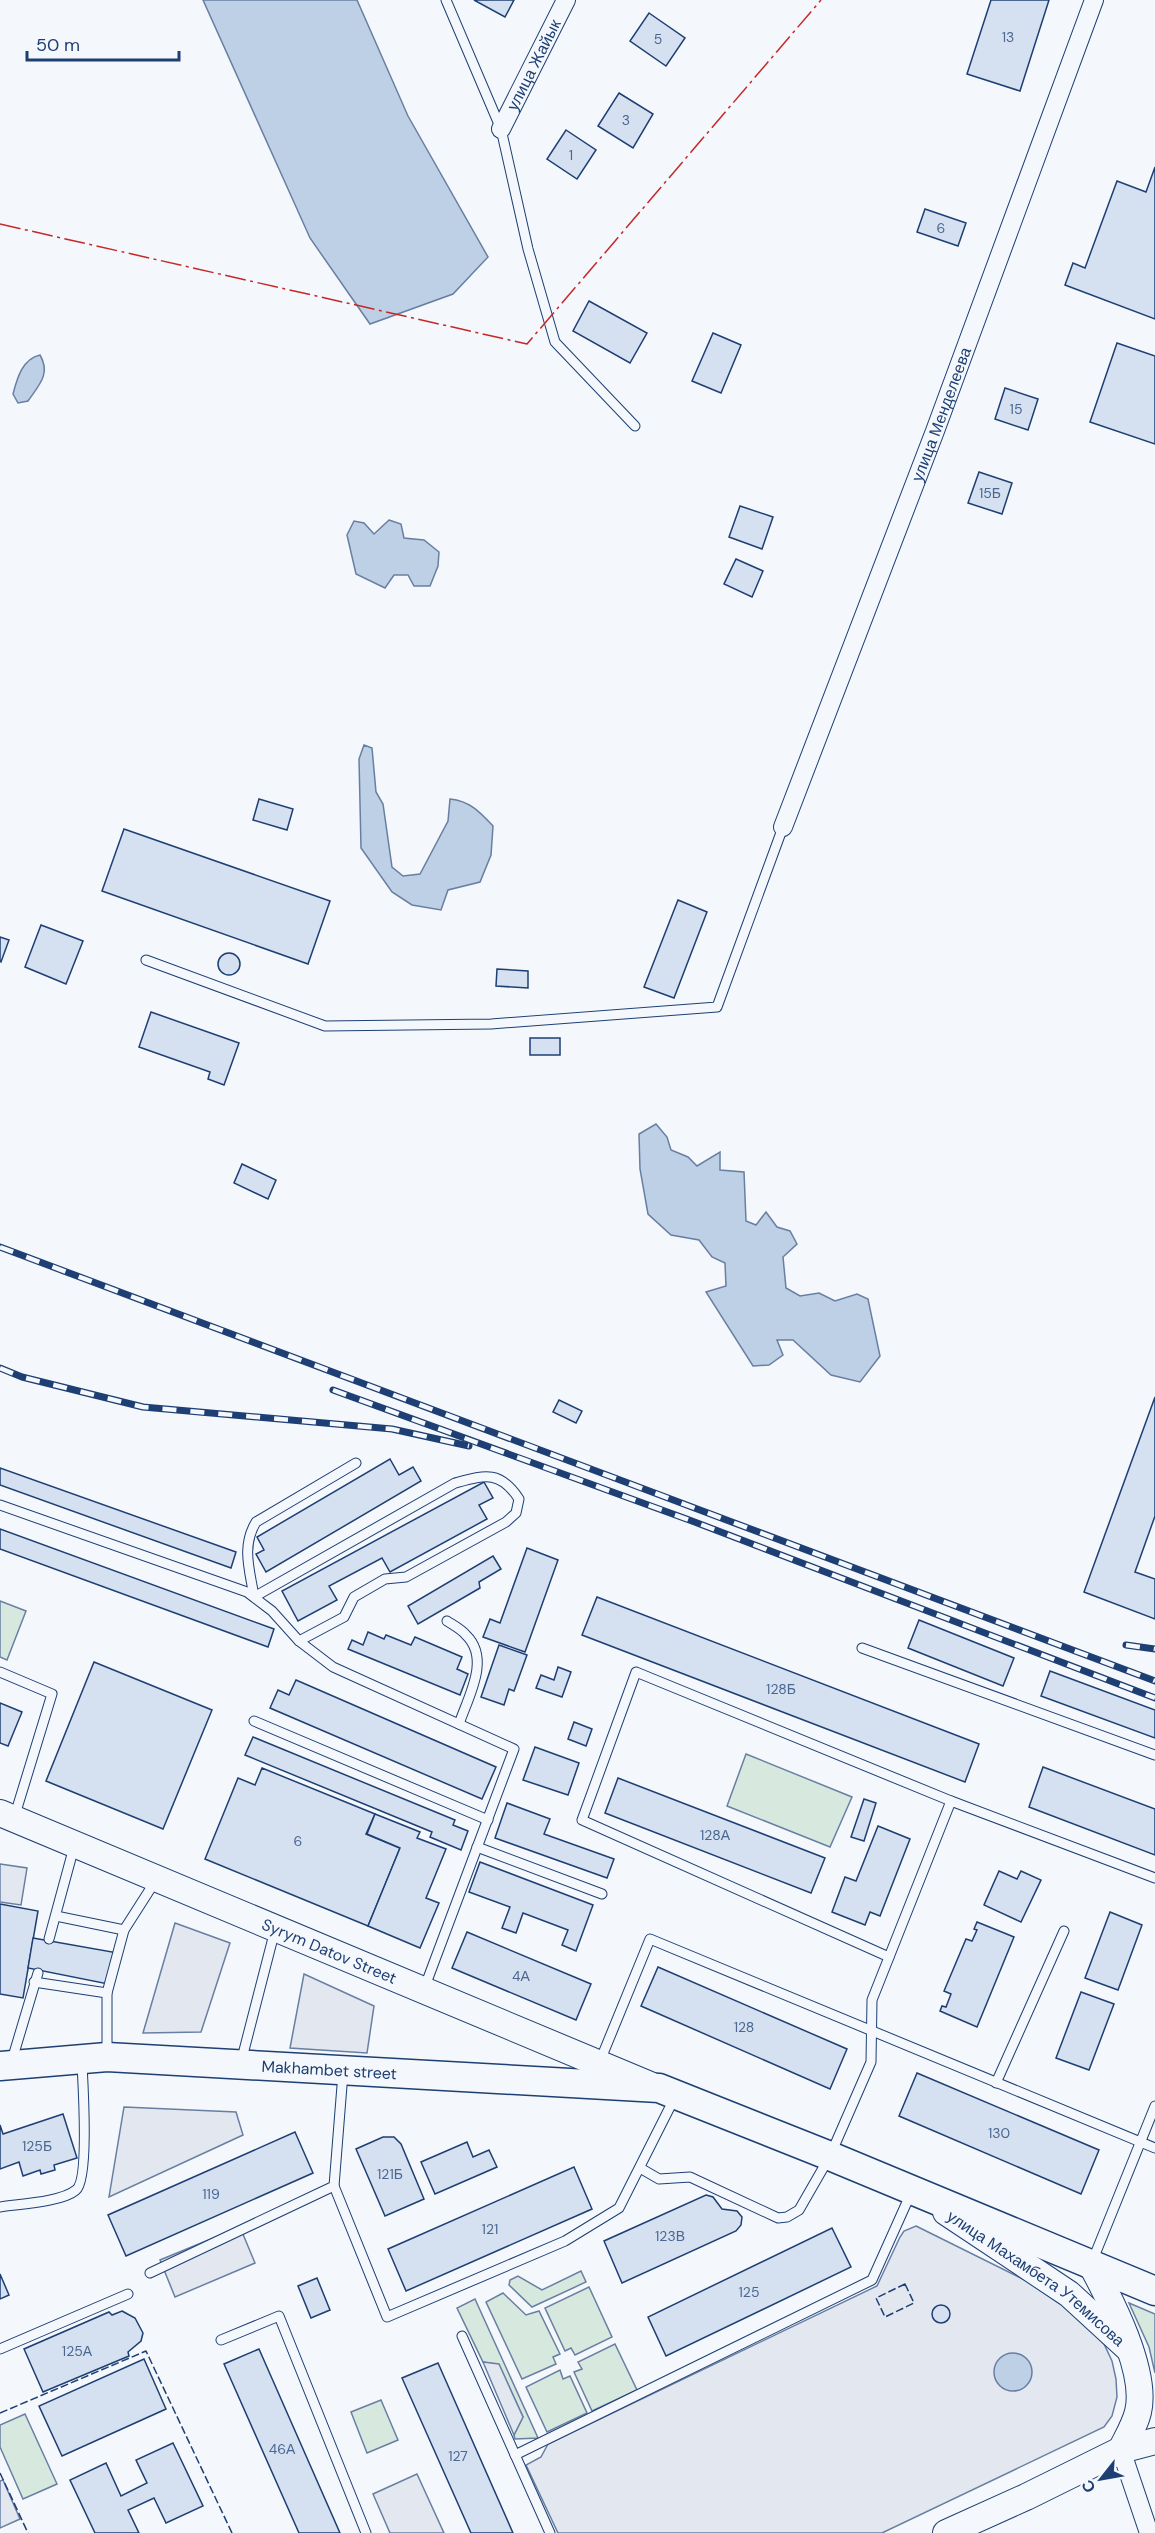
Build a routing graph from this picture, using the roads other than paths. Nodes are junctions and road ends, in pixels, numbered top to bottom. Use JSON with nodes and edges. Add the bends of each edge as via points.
{"nodes":[{"id":1,"x":446,"y":0,"type":"edge"},
{"id":2,"x":566,"y":0,"type":"edge"},
{"id":3,"x":1094,"y":0,"type":"edge"},
{"id":4,"x":501,"y":129,"type":"junction"},
{"id":5,"x":634,"y":426,"type":"dead end"},
{"id":6,"x":783,"y":827,"type":"joint"},
{"id":7,"x":146,"y":960,"type":"dead end"},
{"id":8,"x":356,"y":1463,"type":"dead end"},
{"id":9,"x":0,"y":1505,"type":"edge"},
{"id":10,"x":254,"y":1598,"type":"junction"},
{"id":11,"x":447,"y":1621,"type":"dead end"},
{"id":12,"x":299,"y":1641,"type":"junction"},
{"id":13,"x":862,"y":1648,"type":"dead end"},
{"id":14,"x":0,"y":1672,"type":"edge"},
{"id":15,"x":254,"y":1721,"type":"dead end"},
{"id":16,"x":459,"y":1724,"type":"junction"},
{"id":17,"x":1155,"y":1755,"type":"edge"},
{"id":18,"x":951,"y":1801,"type":"junction"},
{"id":19,"x":7,"y":1816,"type":"edge"},
{"id":20,"x":488,"y":1820,"type":"junction"},
{"id":21,"x":74,"y":1845,"type":"junction"},
{"id":22,"x":477,"y":1847,"type":"junction"},
{"id":23,"x":1155,"y":1878,"type":"edge"},
{"id":24,"x":156,"y":1880,"type":"junction"},
{"id":25,"x":602,"y":1894,"type":"dead end"},
{"id":26,"x":56,"y":1916,"type":"junction"},
{"id":27,"x":124,"y":1930,"type":"junction"},
{"id":28,"x":275,"y":1930,"type":"junction"},
{"id":29,"x":1064,"y":1931,"type":"dead end"},
{"id":30,"x":49,"y":1939,"type":"dead end"},
{"id":31,"x":889,"y":1958,"type":"junction"},
{"id":32,"x":424,"y":1991,"type":"junction"},
{"id":33,"x":107,"y":1993,"type":"junction"},
{"id":34,"x":871,"y":2032,"type":"junction"},
{"id":35,"x":95,"y":2058,"type":"junction"},
{"id":36,"x":599,"y":2063,"type":"junction"},
{"id":37,"x":6,"y":2065,"type":"edge"},
{"id":38,"x":240,"y":2065,"type":"junction"},
{"id":39,"x":343,"y":2070,"type":"junction"},
{"id":40,"x":996,"y":2083,"type":"junction"},
{"id":41,"x":668,"y":2092,"type":"junction"},
{"id":42,"x":1155,"y":2106,"type":"edge"},
{"id":43,"x":1141,"y":2142,"type":"junction"},
{"id":44,"x":1155,"y":2148,"type":"edge"},
{"id":45,"x":830,"y":2156,"type":"junction"},
{"id":46,"x":640,"y":2168,"type":"junction"},
{"id":47,"x":334,"y":2186,"type":"junction"},
{"id":48,"x":913,"y":2190,"type":"junction"},
{"id":49,"x":0,"y":2207,"type":"edge"},
{"id":50,"x":1091,"y":2264,"type":"junction"},
{"id":51,"x":150,"y":2273,"type":"dead end"},
{"id":52,"x":1155,"y":2292,"type":"edge"},
{"id":53,"x":128,"y":2294,"type":"dead end"},
{"id":54,"x":462,"y":2336,"type":"dead end"},
{"id":55,"x":221,"y":2340,"type":"dead end"},
{"id":56,"x":0,"y":2349,"type":"edge"},
{"id":57,"x":1130,"y":2350,"type":"junction"},
{"id":58,"x":1155,"y":2441,"type":"edge"},
{"id":59,"x":1121,"y":2450,"type":"junction"},
{"id":60,"x":515,"y":2455,"type":"junction"},
{"id":61,"x":366,"y":2533,"type":"edge"},
{"id":62,"x":550,"y":2533,"type":"edge"},
{"id":63,"x":946,"y":2533,"type":"edge"},
{"id":64,"x":1149,"y":2533,"type":"edge"}],
"edges":[{"from":1,"to":4,"type":"lane"},
{"from":2,"to":4,"type":"street","name":"улица Жайык"},
{"from":3,"to":6,"type":"street","name":"улица Менделеева"},
{"from":4,"to":5,"type":"lane","via":[[528,249],[555,342]]},
{"from":6,"to":7,"type":"lane","via":[[717,1007],[491,1024],[325,1026]]},
{"from":8,"to":10,"type":"lane","via":[[256,1522],[248,1536],[247,1551]]},
{"from":9,"to":10,"type":"lane","via":[[247,1592]]},
{"from":10,"to":12,"type":"lane","via":[[272,1611]]},
{"from":10,"to":12,"type":"lane","via":[[455,1483],[482,1476],[501,1479],[511,1487],[519,1499],[516,1513],[506,1522],[406,1577],[385,1580],[354,1597],[344,1617]]},
{"from":11,"to":16,"type":"lane","via":[[467,1635],[476,1651],[478,1670]]},
{"from":12,"to":16,"type":"lane","via":[[333,1667]]},
{"from":13,"to":17,"type":"lane"},
{"from":14,"to":19,"type":"lane","via":[[52,1694]]},
{"from":15,"to":20,"type":"lane"},
{"from":16,"to":20,"type":"lane","via":[[514,1749]]},
{"from":18,"to":23,"type":"lane"},
{"from":18,"to":31,"type":"lane"},
{"from":18,"to":31,"type":"lane","via":[[636,1672],[582,1820]]},
{"from":19,"to":21,"type":"main road","name":"Syrym Datov Street"},
{"from":20,"to":22,"type":"lane"},
{"from":21,"to":24,"type":"main road","name":"Syrym Datov Street"},
{"from":21,"to":26,"type":"lane"},
{"from":22,"to":25,"type":"lane"},
{"from":22,"to":32,"type":"lane"},
{"from":24,"to":27,"type":"lane"},
{"from":24,"to":28,"type":"main road","name":"Syrym Datov Street"},
{"from":26,"to":27,"type":"lane"},
{"from":26,"to":30,"type":"lane"},
{"from":27,"to":33,"type":"lane"},
{"from":28,"to":32,"type":"main road","name":"Syrym Datov Street"},
{"from":28,"to":38,"type":"lane"},
{"from":29,"to":40,"type":"lane"},
{"from":31,"to":34,"type":"lane","via":[[872,2000]]},
{"from":32,"to":36,"type":"main road","name":"Syrym Datov Street"},
{"from":33,"to":35,"type":"lane"},
{"from":33,"to":37,"type":"lane","via":[[36,1978]]},
{"from":34,"to":36,"type":"lane","via":[[650,1939]]},
{"from":34,"to":40,"type":"lane"},
{"from":34,"to":45,"type":"lane","via":[[871,2062]]},
{"from":35,"to":37,"type":"main road","name":"Makhambet street"},
{"from":35,"to":38,"type":"main road","name":"Makhambet street"},
{"from":35,"to":49,"type":"lane","via":[[82,2185],[63,2196]]},
{"from":36,"to":41,"type":"main road","name":"Syrym Datov Street"},
{"from":38,"to":39,"type":"main road","name":"Makhambet street"},
{"from":39,"to":41,"type":"main road","name":"Makhambet street"},
{"from":39,"to":47,"type":"lane"},
{"from":40,"to":43,"type":"lane"},
{"from":41,"to":45,"type":"main road","name":"улица Махамбета Утемисова"},
{"from":41,"to":46,"type":"lane"},
{"from":42,"to":43,"type":"lane"},
{"from":43,"to":44,"type":"lane"},
{"from":43,"to":50,"type":"lane"},
{"from":45,"to":46,"type":"lane","via":[[799,2210],[778,2218],[690,2178],[659,2179]]},
{"from":45,"to":48,"type":"main road","name":"улица Махамбета Утемисова"},
{"from":46,"to":47,"type":"lane","via":[[619,2208],[565,2241],[387,2317]]},
{"from":47,"to":51,"type":"lane"},
{"from":48,"to":50,"type":"main road","name":"улица Махамбета Утемисова"},
{"from":48,"to":57,"type":"main road","name":"улица Махамбета Утемисова","via":[[1069,2294]]},
{"from":48,"to":60,"type":"lane","via":[[872,2280]]},
{"from":50,"to":52,"type":"main road","name":"улица Махамбета Утемисова"},
{"from":50,"to":57,"type":"main road"},
{"from":53,"to":56,"type":"lane"},
{"from":54,"to":60,"type":"lane"},
{"from":55,"to":61,"type":"lane","via":[[279,2316]]},
{"from":57,"to":59,"type":"main road","name":"улица Махамбета Утемисова","via":[[1138,2382],[1139,2411]]},
{"from":58,"to":59,"type":"main road"},
{"from":59,"to":63,"type":"main road"},
{"from":59,"to":64,"type":"street"},
{"from":60,"to":62,"type":"lane"}]}
